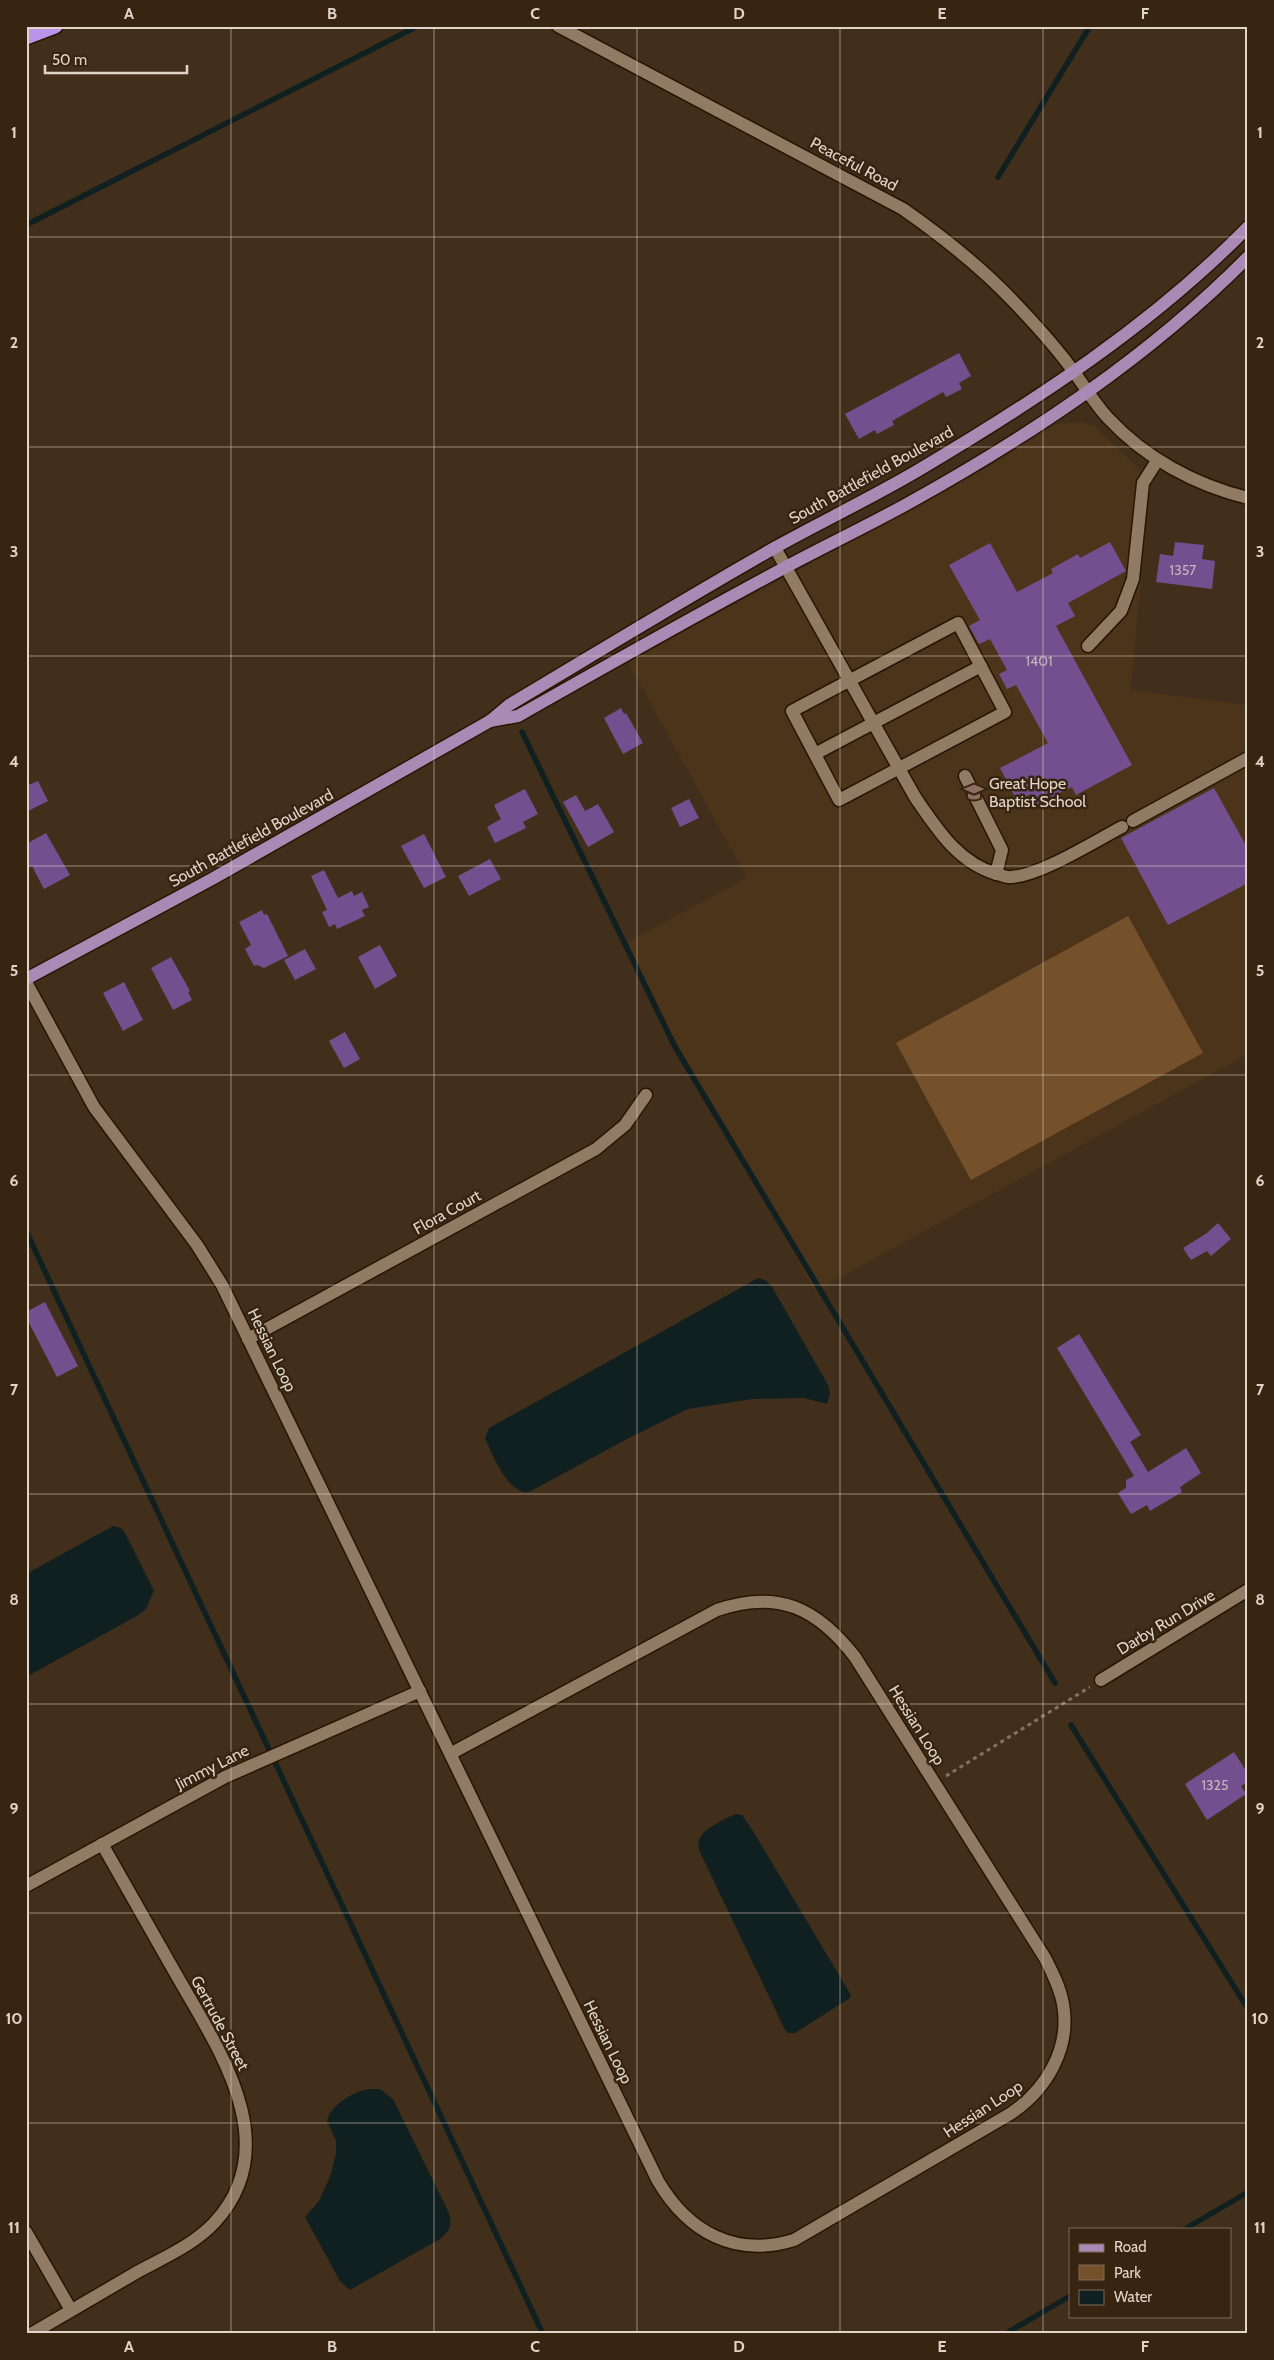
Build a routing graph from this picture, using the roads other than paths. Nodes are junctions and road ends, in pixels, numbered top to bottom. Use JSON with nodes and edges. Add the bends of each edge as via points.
{"nodes":[{"id":1,"x":55,"y":26,"type":"edge"},
{"id":2,"x":558,"y":26,"type":"edge"},
{"id":3,"x":26,"y":37,"type":"edge"},
{"id":4,"x":1248,"y":227,"type":"edge"},
{"id":5,"x":1248,"y":257,"type":"edge"},
{"id":6,"x":1074,"y":371,"type":"junction"},
{"id":7,"x":1088,"y":392,"type":"junction"},
{"id":8,"x":1157,"y":461,"type":"junction"},
{"id":9,"x":1248,"y":498,"type":"edge"},
{"id":10,"x":775,"y":548,"type":"junction"},
{"id":11,"x":786,"y":567,"type":"junction"},
{"id":12,"x":1088,"y":646,"type":"dead end"},
{"id":13,"x":980,"y":666,"type":"junction"},
{"id":14,"x":850,"y":680,"type":"junction"},
{"id":15,"x":490,"y":721,"type":"junction"},
{"id":16,"x":874,"y":724,"type":"junction"},
{"id":17,"x":815,"y":754,"type":"junction"},
{"id":18,"x":1248,"y":758,"type":"edge"},
{"id":19,"x":899,"y":768,"type":"junction"},
{"id":20,"x":965,"y":776,"type":"dead end"},
{"id":21,"x":996,"y":874,"type":"junction"},
{"id":22,"x":26,"y":980,"type":"edge"},
{"id":23,"x":646,"y":1095,"type":"dead end"},
{"id":24,"x":248,"y":1339,"type":"junction"},
{"id":25,"x":1248,"y":1590,"type":"edge"},
{"id":26,"x":1101,"y":1680,"type":"road end"},
{"id":27,"x":420,"y":1690,"type":"junction"},
{"id":28,"x":450,"y":1754,"type":"junction"},
{"id":29,"x":102,"y":1844,"type":"junction"},
{"id":30,"x":26,"y":1886,"type":"edge"},
{"id":31,"x":26,"y":2232,"type":"edge"},
{"id":32,"x":71,"y":2310,"type":"junction"},
{"id":33,"x":31,"y":2334,"type":"edge"}],
"edges":[{"from":1,"to":3,"type":"highway"},
{"from":2,"to":6,"type":"street","name":"Peaceful Road","via":[[904,209],[940,236],[1013,301]]},
{"from":4,"to":6,"type":"main road","name":"South Battlefield Boulevard","via":[[1143,321]]},
{"from":5,"to":7,"type":"main road","name":"South Battlefield Boulevard","via":[[1177,324]]},
{"from":6,"to":7,"type":"street","name":"Peaceful Road"},
{"from":6,"to":10,"type":"main road","name":"South Battlefield Boulevard","via":[[916,471]]},
{"from":7,"to":8,"type":"street","name":"Peaceful Road","via":[[1107,418]]},
{"from":7,"to":11,"type":"main road","name":"South Battlefield Boulevard","via":[[908,504]]},
{"from":8,"to":9,"type":"street","name":"Peaceful Road","via":[[1204,484]]},
{"from":8,"to":12,"type":"street","via":[[1143,483],[1133,579],[1121,611]]},
{"from":10,"to":11,"type":"street"},
{"from":10,"to":15,"type":"main road","name":"South Battlefield Boulevard","via":[[509,705]]},
{"from":11,"to":14,"type":"street"},
{"from":11,"to":15,"type":"main road","name":"South Battlefield Boulevard","via":[[518,716]]},
{"from":13,"to":14,"type":"street","via":[[958,623]]},
{"from":13,"to":16,"type":"street"},
{"from":13,"to":19,"type":"street","via":[[1005,712]]},
{"from":14,"to":16,"type":"street"},
{"from":14,"to":17,"type":"street","via":[[792,711]]},
{"from":15,"to":22,"type":"main road","name":"South Battlefield Boulevard"},
{"from":16,"to":17,"type":"street"},
{"from":16,"to":19,"type":"street"},
{"from":17,"to":19,"type":"street","via":[[839,800]]},
{"from":18,"to":21,"type":"street","via":[[1037,871],[1010,878]]},
{"from":19,"to":21,"type":"street","via":[[939,832],[956,851],[982,870]]},
{"from":20,"to":21,"type":"street","via":[[1002,850]]},
{"from":22,"to":24,"type":"street","name":"Hessian Loop","via":[[94,1107],[210,1264]]},
{"from":23,"to":24,"type":"street","name":"Flora Court","via":[[621,1129],[596,1149]]},
{"from":24,"to":27,"type":"street","name":"Hessian Loop"},
{"from":25,"to":26,"type":"street","name":"Darby Run Drive"},
{"from":27,"to":28,"type":"street","name":"Hessian Loop"},
{"from":27,"to":29,"type":"street","name":"Jimmy Lane","via":[[260,1760]]},
{"from":28,"to":28,"type":"street","name":"Hessian Loop","via":[[667,2197],[702,2231],[728,2242],[752,2246],[775,2245],[803,2236],[1010,2114],[1037,2093],[1050,2075],[1064,2030],[1063,2005],[1045,1958],[855,1656],[828,1625],[800,1608],[770,1602],[742,1603],[717,1610]]},
{"from":29,"to":30,"type":"street","name":"Jimmy Lane"},
{"from":29,"to":32,"type":"street","name":"Gertrude Street","via":[[234,2082],[244,2117],[246,2149],[242,2176],[235,2192],[214,2222],[190,2243]]},
{"from":31,"to":32,"type":"street"},
{"from":32,"to":33,"type":"street","name":"Gertrude Street"}]}
